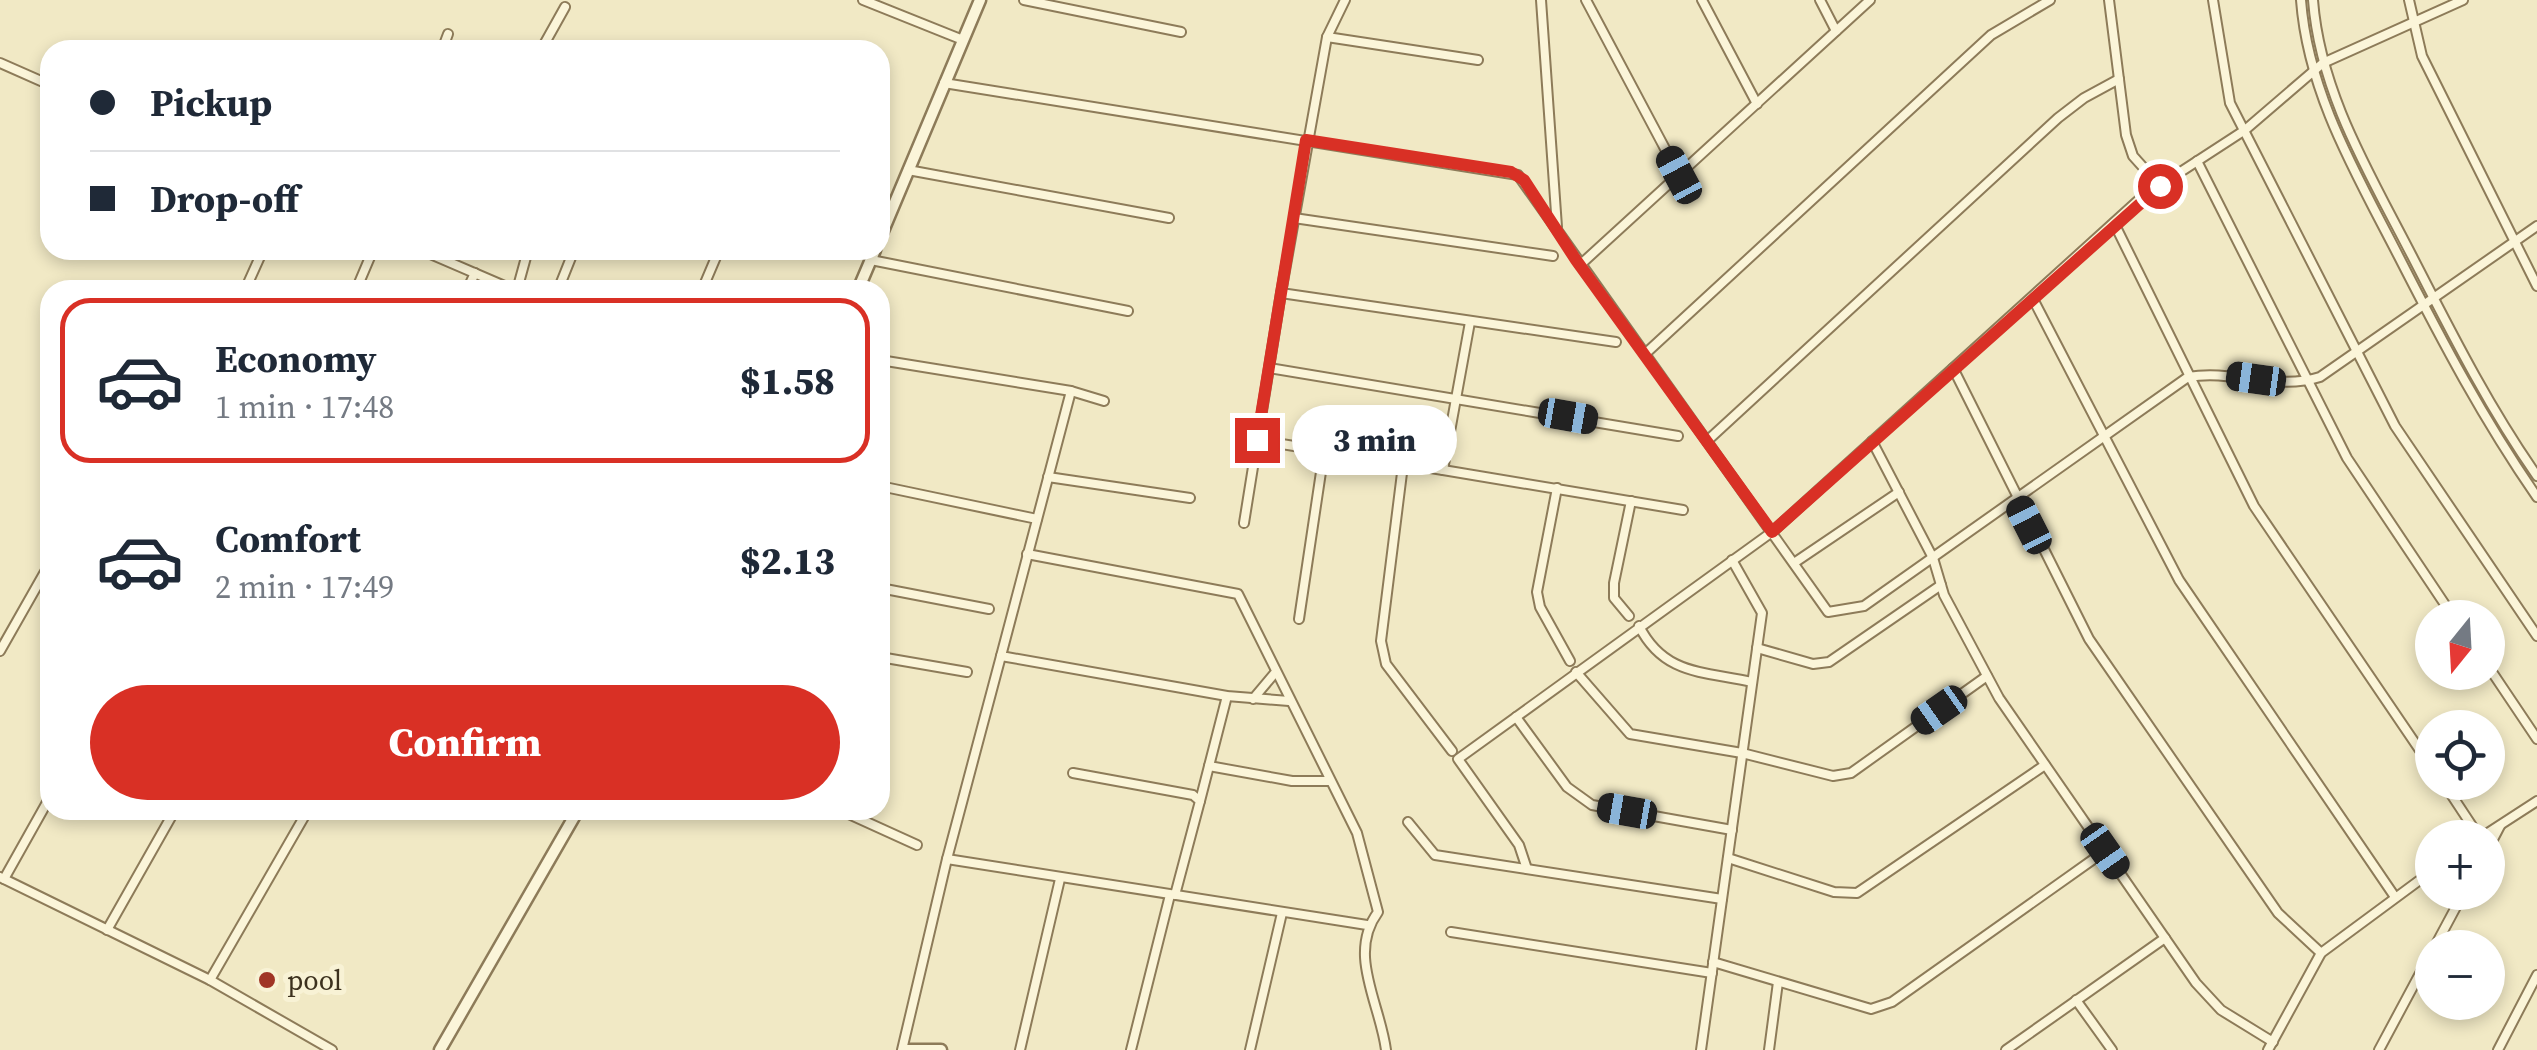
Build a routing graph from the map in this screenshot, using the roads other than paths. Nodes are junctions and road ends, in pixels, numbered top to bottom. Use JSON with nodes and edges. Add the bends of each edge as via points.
{"nodes":[{"id":1,"x":863,"y":0,"type":"edge"},
{"id":2,"x":980,"y":0,"type":"edge"},
{"id":3,"x":1024,"y":0,"type":"edge"},
{"id":4,"x":1345,"y":0,"type":"edge"},
{"id":5,"x":1542,"y":0,"type":"edge"},
{"id":6,"x":1586,"y":0,"type":"edge"},
{"id":7,"x":1702,"y":0,"type":"edge"},
{"id":8,"x":1820,"y":0,"type":"edge"},
{"id":9,"x":1870,"y":0,"type":"edge"},
{"id":10,"x":2050,"y":0,"type":"edge"},
{"id":11,"x":2109,"y":0,"type":"edge"},
{"id":12,"x":2214,"y":0,"type":"edge"},
{"id":13,"x":2302,"y":0,"type":"edge"},
{"id":14,"x":2314,"y":0,"type":"edge"},
{"id":15,"x":2409,"y":0,"type":"edge"},
{"id":16,"x":2463,"y":0,"type":"edge"},
{"id":17,"x":565,"y":7,"type":"dead end"},
{"id":18,"x":2412,"y":20,"type":"junction"},
{"id":19,"x":1836,"y":31,"type":"junction"},
{"id":20,"x":1181,"y":32,"type":"dead end"},
{"id":21,"x":448,"y":34,"type":"dead end"},
{"id":22,"x":1327,"y":38,"type":"junction"},
{"id":23,"x":446,"y":40,"type":"edge"},
{"id":24,"x":547,"y":40,"type":"edge"},
{"id":25,"x":962,"y":40,"type":"junction"},
{"id":26,"x":1478,"y":60,"type":"dead end"},
{"id":27,"x":0,"y":63,"type":"edge"},
{"id":28,"x":2322,"y":63,"type":"junction"},
{"id":29,"x":2312,"y":72,"type":"junction"},
{"id":30,"x":2119,"y":79,"type":"junction"},
{"id":31,"x":40,"y":81,"type":"edge"},
{"id":32,"x":944,"y":83,"type":"junction"},
{"id":33,"x":1756,"y":104,"type":"junction"},
{"id":34,"x":2245,"y":130,"type":"junction"},
{"id":35,"x":1306,"y":140,"type":"junction"},
{"id":36,"x":2197,"y":161,"type":"junction"},
{"id":37,"x":908,"y":170,"type":"junction"},
{"id":38,"x":1679,"y":175,"type":"junction"},
{"id":39,"x":2160,"y":186,"type":"junction"},
{"id":40,"x":890,"y":204,"type":"edge"},
{"id":41,"x":894,"y":205,"type":"junction"},
{"id":42,"x":890,"y":214,"type":"edge"},
{"id":43,"x":1168,"y":218,"type":"dead end"},
{"id":44,"x":1294,"y":218,"type":"junction"},
{"id":45,"x":2114,"y":223,"type":"junction"},
{"id":46,"x":2537,"y":226,"type":"edge"},
{"id":47,"x":1558,"y":232,"type":"junction"},
{"id":48,"x":2514,"y":242,"type":"junction"},
{"id":49,"x":1553,"y":256,"type":"dead end"},
{"id":50,"x":890,"y":259,"type":"edge"},
{"id":51,"x":444,"y":260,"type":"edge"},
{"id":52,"x":1580,"y":265,"type":"junction"},
{"id":53,"x":475,"y":273,"type":"junction"},
{"id":54,"x":472,"y":280,"type":"edge"},
{"id":55,"x":492,"y":280,"type":"edge"},
{"id":56,"x":2537,"y":286,"type":"edge"},
{"id":57,"x":1281,"y":293,"type":"junction"},
{"id":58,"x":2032,"y":297,"type":"junction"},
{"id":59,"x":2434,"y":298,"type":"junction"},
{"id":60,"x":2424,"y":305,"type":"junction"},
{"id":61,"x":1128,"y":311,"type":"dead end"},
{"id":62,"x":1470,"y":322,"type":"junction"},
{"id":63,"x":1616,"y":342,"type":"dead end"},
{"id":64,"x":2358,"y":351,"type":"junction"},
{"id":65,"x":1645,"y":354,"type":"junction"},
{"id":66,"x":890,"y":362,"type":"edge"},
{"id":67,"x":1269,"y":368,"type":"junction"},
{"id":68,"x":1953,"y":368,"type":"junction"},
{"id":69,"x":2194,"y":376,"type":"junction"},
{"id":70,"x":2307,"y":381,"type":"junction"},
{"id":71,"x":1071,"y":390,"type":"junction"},
{"id":72,"x":1458,"y":396,"type":"junction"},
{"id":73,"x":1104,"y":401,"type":"dead end"},
{"id":74,"x":1678,"y":436,"type":"dead end"},
{"id":75,"x":2106,"y":436,"type":"junction"},
{"id":76,"x":1257,"y":440,"type":"junction"},
{"id":77,"x":1708,"y":441,"type":"junction"},
{"id":78,"x":1872,"y":441,"type":"junction"},
{"id":79,"x":1324,"y":452,"type":"junction"},
{"id":80,"x":1403,"y":465,"type":"junction"},
{"id":81,"x":1443,"y":470,"type":"junction"},
{"id":82,"x":2537,"y":476,"type":"edge"},
{"id":83,"x":1048,"y":477,"type":"junction"},
{"id":84,"x":890,"y":488,"type":"edge"},
{"id":85,"x":1556,"y":488,"type":"junction"},
{"id":86,"x":1898,"y":492,"type":"junction"},
{"id":87,"x":2537,"y":497,"type":"edge"},
{"id":88,"x":1190,"y":498,"type":"dead end"},
{"id":89,"x":2016,"y":499,"type":"junction"},
{"id":90,"x":1631,"y":502,"type":"junction"},
{"id":91,"x":1683,"y":510,"type":"dead end"},
{"id":92,"x":1037,"y":518,"type":"junction"},
{"id":93,"x":1244,"y":523,"type":"dead end"},
{"id":94,"x":1772,"y":532,"type":"junction"},
{"id":95,"x":1027,"y":554,"type":"junction"},
{"id":96,"x":1933,"y":558,"type":"junction"},
{"id":97,"x":1732,"y":560,"type":"junction"},
{"id":98,"x":1794,"y":563,"type":"junction"},
{"id":99,"x":40,"y":581,"type":"edge"},
{"id":100,"x":1941,"y":586,"type":"junction"},
{"id":101,"x":890,"y":590,"type":"edge"},
{"id":102,"x":2442,"y":600,"type":"edge"},
{"id":103,"x":989,"y":610,"type":"dead end"},
{"id":104,"x":1629,"y":616,"type":"dead end"},
{"id":105,"x":1300,"y":618,"type":"dead end"},
{"id":106,"x":1638,"y":626,"type":"junction"},
{"id":107,"x":2537,"y":636,"type":"edge"},
{"id":108,"x":1757,"y":648,"type":"junction"},
{"id":109,"x":0,"y":651,"type":"edge"},
{"id":110,"x":1002,"y":656,"type":"junction"},
{"id":111,"x":890,"y":658,"type":"edge"},
{"id":112,"x":1570,"y":661,"type":"dead end"},
{"id":113,"x":967,"y":672,"type":"dead end"},
{"id":114,"x":1576,"y":672,"type":"junction"},
{"id":115,"x":1274,"y":674,"type":"junction"},
{"id":116,"x":1988,"y":676,"type":"junction"},
{"id":117,"x":1752,"y":682,"type":"junction"},
{"id":118,"x":2504,"y":690,"type":"edge"},
{"id":119,"x":1227,"y":696,"type":"junction"},
{"id":120,"x":1253,"y":699,"type":"junction"},
{"id":121,"x":1289,"y":701,"type":"junction"},
{"id":122,"x":1516,"y":717,"type":"junction"},
{"id":123,"x":2537,"y":739,"type":"edge"},
{"id":124,"x":2415,"y":743,"type":"edge"},
{"id":125,"x":1452,"y":752,"type":"dead end"},
{"id":126,"x":1742,"y":753,"type":"junction"},
{"id":127,"x":2045,"y":764,"type":"junction"},
{"id":128,"x":1209,"y":766,"type":"junction"},
{"id":129,"x":1073,"y":773,"type":"dead end"},
{"id":130,"x":1330,"y":782,"type":"junction"},
{"id":131,"x":1200,"y":801,"type":"junction"},
{"id":132,"x":2537,"y":802,"type":"edge"},
{"id":133,"x":40,"y":814,"type":"edge"},
{"id":134,"x":169,"y":820,"type":"edge"},
{"id":135,"x":302,"y":820,"type":"edge"},
{"id":136,"x":572,"y":820,"type":"edge"},
{"id":137,"x":862,"y":820,"type":"edge"},
{"id":138,"x":2505,"y":821,"type":"edge"},
{"id":139,"x":1408,"y":822,"type":"dead end"},
{"id":140,"x":1732,"y":830,"type":"junction"},
{"id":141,"x":917,"y":845,"type":"dead end"},
{"id":142,"x":2105,"y":851,"type":"junction"},
{"id":143,"x":1728,"y":858,"type":"junction"},
{"id":144,"x":946,"y":859,"type":"junction"},
{"id":145,"x":1527,"y":869,"type":"junction"},
{"id":146,"x":2,"y":878,"type":"edge"},
{"id":147,"x":1060,"y":879,"type":"junction"},
{"id":148,"x":2415,"y":883,"type":"edge"},
{"id":149,"x":1172,"y":895,"type":"junction"},
{"id":150,"x":2395,"y":897,"type":"junction"},
{"id":151,"x":1722,"y":899,"type":"junction"},
{"id":152,"x":1282,"y":913,"type":"junction"},
{"id":153,"x":1354,"y":924,"type":"junction"},
{"id":154,"x":1367,"y":926,"type":"junction"},
{"id":155,"x":107,"y":930,"type":"junction"},
{"id":156,"x":1451,"y":932,"type":"dead end"},
{"id":157,"x":1363,"y":936,"type":"junction"},
{"id":158,"x":2165,"y":938,"type":"junction"},
{"id":159,"x":2321,"y":953,"type":"junction"},
{"id":160,"x":1714,"y":962,"type":"junction"},
{"id":161,"x":1712,"y":973,"type":"junction"},
{"id":162,"x":2537,"y":975,"type":"edge"},
{"id":163,"x":210,"y":980,"type":"junction"},
{"id":164,"x":1778,"y":982,"type":"junction"},
{"id":165,"x":2415,"y":983,"type":"edge"},
{"id":166,"x":2076,"y":1000,"type":"junction"},
{"id":167,"x":906,"y":1046,"type":"edge"},
{"id":168,"x":2270,"y":1046,"type":"edge"},
{"id":169,"x":332,"y":1050,"type":"edge"},
{"id":170,"x":440,"y":1050,"type":"edge"},
{"id":171,"x":941,"y":1050,"type":"edge"},
{"id":172,"x":1020,"y":1050,"type":"edge"},
{"id":173,"x":1130,"y":1050,"type":"edge"},
{"id":174,"x":1250,"y":1050,"type":"edge"},
{"id":175,"x":1386,"y":1050,"type":"edge"},
{"id":176,"x":1701,"y":1050,"type":"edge"},
{"id":177,"x":1769,"y":1050,"type":"edge"},
{"id":178,"x":2006,"y":1050,"type":"edge"},
{"id":179,"x":2112,"y":1050,"type":"edge"},
{"id":180,"x":2379,"y":1050,"type":"edge"},
{"id":181,"x":2498,"y":1050,"type":"edge"}],
"edges":[{"from":1,"to":25,"type":"street"},
{"from":2,"to":25,"type":"street"},
{"from":3,"to":20,"type":"street"},
{"from":4,"to":22,"type":"street"},
{"from":5,"to":47,"type":"street"},
{"from":6,"to":38,"type":"street"},
{"from":7,"to":33,"type":"street"},
{"from":8,"to":19,"type":"street"},
{"from":9,"to":19,"type":"street"},
{"from":10,"to":65,"type":"street","via":[[1991,35]]},
{"from":11,"to":30,"type":"street"},
{"from":12,"to":34,"type":"street","via":[[2230,103]]},
{"from":13,"to":29,"type":"street"},
{"from":14,"to":28,"type":"street"},
{"from":15,"to":18,"type":"street"},
{"from":16,"to":18,"type":"street"},
{"from":17,"to":24,"type":"street"},
{"from":18,"to":28,"type":"street"},
{"from":18,"to":48,"type":"street","via":[[2422,56]]},
{"from":19,"to":33,"type":"street"},
{"from":21,"to":23,"type":"street"},
{"from":22,"to":26,"type":"street"},
{"from":22,"to":35,"type":"street"},
{"from":25,"to":32,"type":"street"},
{"from":27,"to":31,"type":"street"},
{"from":28,"to":29,"type":"street"},
{"from":28,"to":59,"type":"street","via":[[2364,163]]},
{"from":29,"to":34,"type":"street"},
{"from":29,"to":60,"type":"street"},
{"from":30,"to":39,"type":"street","via":[[2133,156]]},
{"from":30,"to":77,"type":"street","via":[[2058,118]]},
{"from":32,"to":35,"type":"street"},
{"from":32,"to":37,"type":"street"},
{"from":33,"to":38,"type":"street"},
{"from":34,"to":36,"type":"street"},
{"from":34,"to":64,"type":"street"},
{"from":35,"to":44,"type":"street"},
{"from":35,"to":47,"type":"street","via":[[1518,174]]},
{"from":36,"to":39,"type":"street"},
{"from":36,"to":70,"type":"street"},
{"from":37,"to":41,"type":"street"},
{"from":37,"to":43,"type":"street"},
{"from":38,"to":52,"type":"street"},
{"from":39,"to":45,"type":"street"},
{"from":40,"to":41,"type":"street"},
{"from":41,"to":42,"type":"street"},
{"from":44,"to":49,"type":"street"},
{"from":44,"to":57,"type":"street"},
{"from":45,"to":58,"type":"street"},
{"from":45,"to":69,"type":"street"},
{"from":46,"to":48,"type":"street"},
{"from":47,"to":52,"type":"street"},
{"from":48,"to":56,"type":"street"},
{"from":48,"to":59,"type":"street"},
{"from":50,"to":61,"type":"street"},
{"from":51,"to":53,"type":"street"},
{"from":52,"to":65,"type":"street"},
{"from":53,"to":54,"type":"street"},
{"from":53,"to":55,"type":"street"},
{"from":57,"to":62,"type":"street"},
{"from":57,"to":67,"type":"street"},
{"from":58,"to":68,"type":"street"},
{"from":58,"to":75,"type":"street"},
{"from":59,"to":60,"type":"street"},
{"from":59,"to":82,"type":"street","via":[[2492,412]]},
{"from":60,"to":64,"type":"street"},
{"from":60,"to":87,"type":"street","via":[[2482,418]]},
{"from":62,"to":63,"type":"street"},
{"from":62,"to":72,"type":"street"},
{"from":64,"to":70,"type":"street"},
{"from":64,"to":107,"type":"street","via":[[2416,463]]},
{"from":65,"to":77,"type":"street"},
{"from":66,"to":71,"type":"street"},
{"from":67,"to":72,"type":"street"},
{"from":67,"to":76,"type":"street"},
{"from":68,"to":78,"type":"street"},
{"from":68,"to":89,"type":"street"},
{"from":69,"to":70,"type":"street"},
{"from":69,"to":75,"type":"street"},
{"from":69,"to":124,"type":"street","via":[[2254,506]]},
{"from":70,"to":102,"type":"street","via":[[2355,471]]},
{"from":71,"to":73,"type":"street"},
{"from":71,"to":83,"type":"street"},
{"from":72,"to":74,"type":"street"},
{"from":72,"to":81,"type":"street"},
{"from":75,"to":89,"type":"street"},
{"from":75,"to":150,"type":"street","via":[[2179,580]]},
{"from":76,"to":79,"type":"street"},
{"from":76,"to":93,"type":"street"},
{"from":77,"to":94,"type":"street"},
{"from":78,"to":86,"type":"street"},
{"from":78,"to":94,"type":"street"},
{"from":79,"to":80,"type":"street"},
{"from":79,"to":105,"type":"street"},
{"from":80,"to":81,"type":"street"},
{"from":80,"to":125,"type":"street","via":[[1382,641],[1386,664]]},
{"from":81,"to":85,"type":"street"},
{"from":83,"to":88,"type":"street"},
{"from":83,"to":92,"type":"street"},
{"from":84,"to":92,"type":"street"},
{"from":85,"to":90,"type":"street"},
{"from":85,"to":112,"type":"street","via":[[1537,592]]},
{"from":86,"to":96,"type":"street"},
{"from":86,"to":98,"type":"street"},
{"from":89,"to":96,"type":"street"},
{"from":89,"to":159,"type":"street","via":[[2089,639],[2278,913]]},
{"from":90,"to":91,"type":"street"},
{"from":90,"to":104,"type":"street","via":[[1614,583],[1614,598]]},
{"from":92,"to":95,"type":"street"},
{"from":94,"to":97,"type":"street"},
{"from":94,"to":98,"type":"street"},
{"from":95,"to":110,"type":"street"},
{"from":95,"to":115,"type":"street","via":[[1238,594]]},
{"from":96,"to":98,"type":"street","via":[[1844,613],[1828,612]]},
{"from":96,"to":100,"type":"street"},
{"from":97,"to":106,"type":"street"},
{"from":97,"to":108,"type":"street","via":[[1762,613]]},
{"from":99,"to":109,"type":"street"},
{"from":100,"to":108,"type":"street","via":[[1829,662],[1813,664]]},
{"from":100,"to":116,"type":"street"},
{"from":101,"to":103,"type":"street"},
{"from":106,"to":114,"type":"street"},
{"from":106,"to":117,"type":"street","via":[[1670,664]]},
{"from":108,"to":117,"type":"street"},
{"from":110,"to":119,"type":"street"},
{"from":110,"to":144,"type":"street"},
{"from":111,"to":113,"type":"street"},
{"from":114,"to":122,"type":"street"},
{"from":114,"to":126,"type":"street","via":[[1630,734]]},
{"from":115,"to":120,"type":"street"},
{"from":115,"to":121,"type":"street"},
{"from":116,"to":126,"type":"street","via":[[1851,772],[1832,776]]},
{"from":116,"to":127,"type":"street"},
{"from":117,"to":126,"type":"street"},
{"from":118,"to":123,"type":"street"},
{"from":119,"to":120,"type":"street"},
{"from":119,"to":128,"type":"street"},
{"from":120,"to":121,"type":"street"},
{"from":121,"to":130,"type":"street"},
{"from":122,"to":140,"type":"street","via":[[1567,787],[1592,804]]},
{"from":122,"to":145,"type":"street","via":[[1458,759],[1519,845]]},
{"from":126,"to":140,"type":"street"},
{"from":127,"to":142,"type":"street"},
{"from":127,"to":143,"type":"street","via":[[1857,894]]},
{"from":128,"to":130,"type":"street"},
{"from":128,"to":131,"type":"street"},
{"from":129,"to":131,"type":"street","via":[[1193,794]]},
{"from":130,"to":154,"type":"street","via":[[1358,833],[1376,894],[1378,912]]},
{"from":131,"to":149,"type":"street"},
{"from":132,"to":138,"type":"street"},
{"from":133,"to":146,"type":"street"},
{"from":134,"to":155,"type":"street"},
{"from":135,"to":163,"type":"street"},
{"from":136,"to":170,"type":"street"},
{"from":137,"to":141,"type":"street"},
{"from":139,"to":145,"type":"street","via":[[1435,855]]},
{"from":140,"to":143,"type":"street"},
{"from":142,"to":158,"type":"street"},
{"from":142,"to":164,"type":"street","via":[[1892,1002],[1871,1009]]},
{"from":143,"to":151,"type":"street"},
{"from":144,"to":147,"type":"street"},
{"from":144,"to":167,"type":"street"},
{"from":145,"to":151,"type":"street"},
{"from":146,"to":155,"type":"street"},
{"from":147,"to":149,"type":"street"},
{"from":147,"to":172,"type":"street"},
{"from":148,"to":150,"type":"street"},
{"from":149,"to":152,"type":"street"},
{"from":149,"to":173,"type":"street"},
{"from":150,"to":159,"type":"street"},
{"from":151,"to":160,"type":"street"},
{"from":152,"to":153,"type":"street"},
{"from":152,"to":174,"type":"street"},
{"from":153,"to":154,"type":"street"},
{"from":153,"to":157,"type":"street"},
{"from":154,"to":157,"type":"street"},
{"from":155,"to":163,"type":"street"},
{"from":156,"to":161,"type":"street"},
{"from":157,"to":175,"type":"street"},
{"from":158,"to":166,"type":"street"},
{"from":158,"to":168,"type":"street","via":[[2221,1010]]},
{"from":159,"to":168,"type":"street"},
{"from":160,"to":161,"type":"street"},
{"from":160,"to":164,"type":"street"},
{"from":161,"to":176,"type":"street"},
{"from":162,"to":181,"type":"street"},
{"from":163,"to":169,"type":"street"},
{"from":164,"to":177,"type":"street"},
{"from":165,"to":180,"type":"street"},
{"from":166,"to":178,"type":"street"},
{"from":166,"to":179,"type":"street"},
{"from":167,"to":171,"type":"street"}]}
